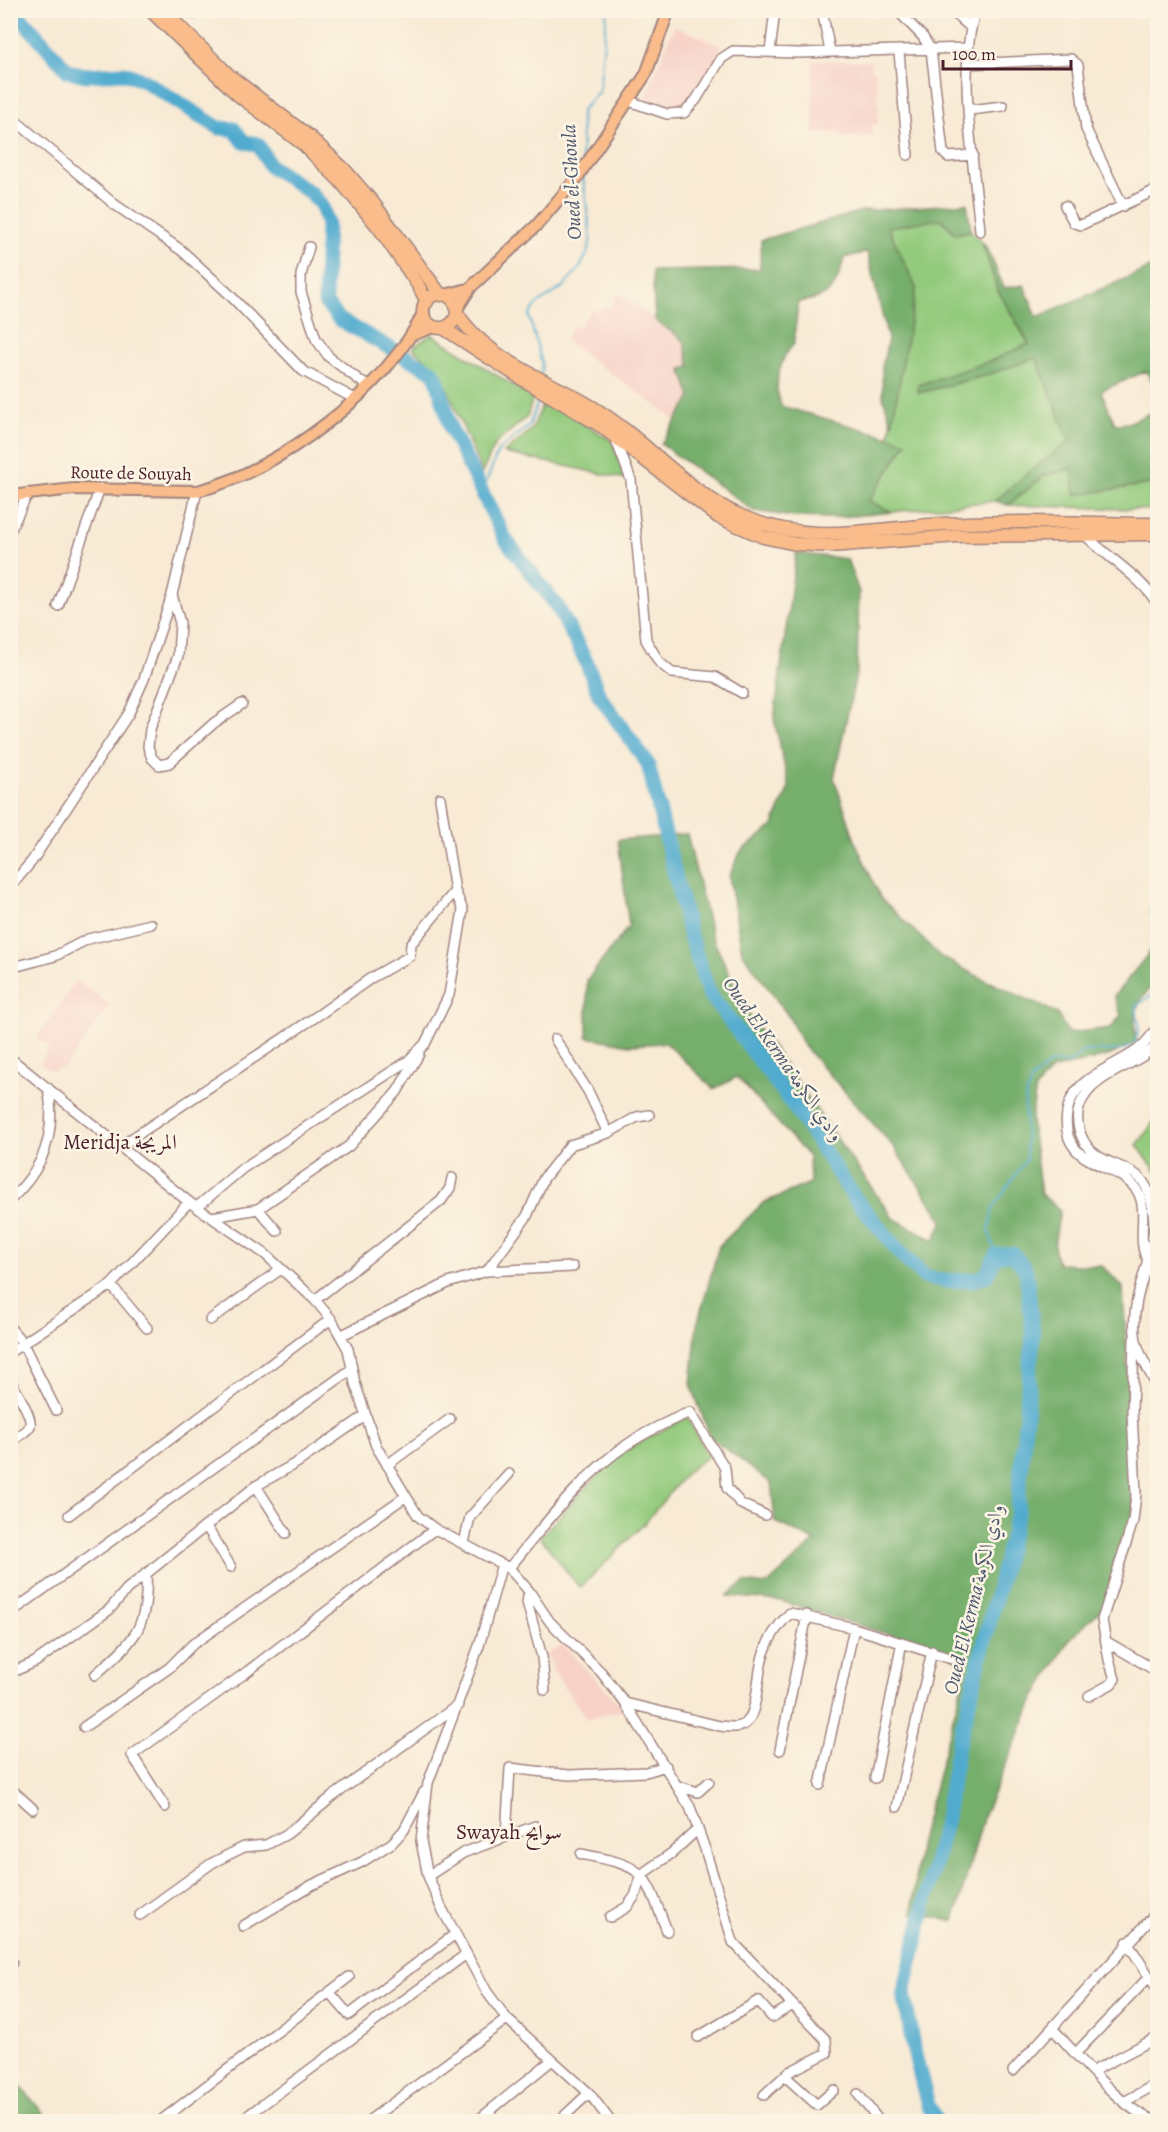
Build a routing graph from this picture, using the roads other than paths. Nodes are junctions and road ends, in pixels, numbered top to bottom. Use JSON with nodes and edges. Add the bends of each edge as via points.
{"nodes":[{"id":1,"x":150,"y":10,"type":"edge"},
{"id":2,"x":164,"y":10,"type":"edge"},
{"id":3,"x":183,"y":10,"type":"edge"},
{"id":4,"x":200,"y":10,"type":"edge"},
{"id":5,"x":669,"y":10,"type":"edge"},
{"id":6,"x":775,"y":10,"type":"edge"},
{"id":7,"x":822,"y":10,"type":"edge"},
{"id":8,"x":897,"y":10,"type":"edge"},
{"id":9,"x":951,"y":10,"type":"edge"},
{"id":10,"x":975,"y":10,"type":"edge"},
{"id":11,"x":970,"y":27,"type":"junction"},
{"id":12,"x":968,"y":48,"type":"junction"},
{"id":13,"x":931,"y":50,"type":"junction"},
{"id":14,"x":770,"y":52,"type":"junction"},
{"id":15,"x":831,"y":52,"type":"junction"},
{"id":16,"x":899,"y":52,"type":"junction"},
{"id":17,"x":968,"y":64,"type":"junction"},
{"id":18,"x":630,"y":100,"type":"junction"},
{"id":19,"x":1003,"y":106,"type":"dead end"},
{"id":20,"x":970,"y":110,"type":"junction"},
{"id":21,"x":10,"y":116,"type":"edge"},
{"id":22,"x":908,"y":155,"type":"dead end"},
{"id":23,"x":974,"y":155,"type":"junction"},
{"id":24,"x":1158,"y":189,"type":"edge"},
{"id":25,"x":1065,"y":206,"type":"dead end"},
{"id":26,"x":1123,"y":206,"type":"junction"},
{"id":27,"x":980,"y":231,"type":"dead end"},
{"id":28,"x":309,"y":247,"type":"dead end"},
{"id":29,"x":471,"y":287,"type":"junction"},
{"id":30,"x":443,"y":295,"type":"junction"},
{"id":31,"x":425,"y":307,"type":"junction"},
{"id":32,"x":457,"y":311,"type":"junction"},
{"id":33,"x":438,"y":327,"type":"junction"},
{"id":34,"x":412,"y":335,"type":"junction"},
{"id":35,"x":525,"y":375,"type":"junction"},
{"id":36,"x":367,"y":386,"type":"junction"},
{"id":37,"x":553,"y":391,"type":"junction"},
{"id":38,"x":355,"y":399,"type":"junction"},
{"id":39,"x":614,"y":435,"type":"junction"},
{"id":40,"x":100,"y":488,"type":"junction"},
{"id":41,"x":197,"y":492,"type":"junction"},
{"id":42,"x":28,"y":493,"type":"junction"},
{"id":43,"x":10,"y":496,"type":"edge"},
{"id":44,"x":1158,"y":524,"type":"edge"},
{"id":45,"x":10,"y":531,"type":"edge"},
{"id":46,"x":1158,"y":534,"type":"edge"},
{"id":47,"x":1085,"y":535,"type":"junction"},
{"id":48,"x":172,"y":595,"type":"junction"},
{"id":49,"x":1158,"y":605,"type":"edge"},
{"id":50,"x":58,"y":606,"type":"dead end"},
{"id":51,"x":742,"y":693,"type":"dead end"},
{"id":52,"x":242,"y":704,"type":"dead end"},
{"id":53,"x":440,"y":798,"type":"dead end"},
{"id":54,"x":10,"y":887,"type":"edge"},
{"id":55,"x":455,"y":891,"type":"junction"},
{"id":56,"x":151,"y":924,"type":"dead end"},
{"id":57,"x":10,"y":968,"type":"edge"},
{"id":58,"x":1158,"y":1027,"type":"edge"},
{"id":59,"x":555,"y":1039,"type":"dead end"},
{"id":60,"x":425,"y":1044,"type":"junction"},
{"id":61,"x":1158,"y":1044,"type":"edge"},
{"id":62,"x":10,"y":1058,"type":"edge"},
{"id":63,"x":48,"y":1088,"type":"junction"},
{"id":64,"x":649,"y":1115,"type":"dead end"},
{"id":65,"x":608,"y":1133,"type":"junction"},
{"id":66,"x":118,"y":1147,"type":"junction"},
{"id":67,"x":452,"y":1178,"type":"dead end"},
{"id":68,"x":10,"y":1200,"type":"edge"},
{"id":69,"x":193,"y":1204,"type":"junction"},
{"id":70,"x":258,"y":1209,"type":"junction"},
{"id":71,"x":212,"y":1217,"type":"junction"},
{"id":72,"x":278,"y":1231,"type":"dead end"},
{"id":73,"x":1152,"y":1258,"type":"edge"},
{"id":74,"x":573,"y":1267,"type":"dead end"},
{"id":75,"x":281,"y":1269,"type":"junction"},
{"id":76,"x":487,"y":1271,"type":"junction"},
{"id":77,"x":111,"y":1285,"type":"junction"},
{"id":78,"x":315,"y":1300,"type":"junction"},
{"id":79,"x":331,"y":1319,"type":"junction"},
{"id":80,"x":210,"y":1320,"type":"dead end"},
{"id":81,"x":10,"y":1328,"type":"edge"},
{"id":82,"x":147,"y":1328,"type":"dead end"},
{"id":83,"x":342,"y":1335,"type":"junction"},
{"id":84,"x":1135,"y":1336,"type":"junction"},
{"id":85,"x":22,"y":1342,"type":"junction"},
{"id":86,"x":10,"y":1352,"type":"edge"},
{"id":87,"x":352,"y":1369,"type":"junction"},
{"id":88,"x":10,"y":1380,"type":"edge"},
{"id":89,"x":1158,"y":1388,"type":"edge"},
{"id":90,"x":56,"y":1410,"type":"dead end"},
{"id":91,"x":365,"y":1416,"type":"junction"},
{"id":92,"x":450,"y":1419,"type":"dead end"},
{"id":93,"x":10,"y":1442,"type":"edge"},
{"id":94,"x":387,"y":1465,"type":"junction"},
{"id":95,"x":508,"y":1474,"type":"dead end"},
{"id":96,"x":256,"y":1486,"type":"junction"},
{"id":97,"x":405,"y":1497,"type":"junction"},
{"id":98,"x":69,"y":1515,"type":"dead end"},
{"id":99,"x":765,"y":1515,"type":"dead end"},
{"id":100,"x":206,"y":1526,"type":"junction"},
{"id":101,"x":435,"y":1528,"type":"junction"},
{"id":102,"x":286,"y":1533,"type":"dead end"},
{"id":103,"x":464,"y":1543,"type":"junction"},
{"id":104,"x":505,"y":1566,"type":"junction"},
{"id":105,"x":231,"y":1567,"type":"dead end"},
{"id":106,"x":146,"y":1573,"type":"junction"},
{"id":107,"x":529,"y":1591,"type":"junction"},
{"id":108,"x":10,"y":1613,"type":"edge"},
{"id":109,"x":807,"y":1615,"type":"junction"},
{"id":110,"x":854,"y":1628,"type":"junction"},
{"id":111,"x":902,"y":1642,"type":"junction"},
{"id":112,"x":1107,"y":1642,"type":"junction"},
{"id":113,"x":932,"y":1651,"type":"junction"},
{"id":114,"x":952,"y":1659,"type":"dead end"},
{"id":115,"x":1158,"y":1672,"type":"edge"},
{"id":116,"x":10,"y":1673,"type":"edge"},
{"id":117,"x":94,"y":1676,"type":"dead end"},
{"id":118,"x":545,"y":1690,"type":"dead end"},
{"id":119,"x":1089,"y":1696,"type":"dead end"},
{"id":120,"x":625,"y":1703,"type":"junction"},
{"id":121,"x":459,"y":1704,"type":"junction"},
{"id":122,"x":84,"y":1727,"type":"dead end"},
{"id":123,"x":780,"y":1749,"type":"dead end"},
{"id":124,"x":666,"y":1766,"type":"junction"},
{"id":125,"x":875,"y":1779,"type":"dead end"},
{"id":126,"x":709,"y":1782,"type":"dead end"},
{"id":127,"x":428,"y":1783,"type":"junction"},
{"id":128,"x":820,"y":1785,"type":"dead end"},
{"id":129,"x":678,"y":1786,"type":"junction"},
{"id":130,"x":10,"y":1788,"type":"edge"},
{"id":131,"x":165,"y":1807,"type":"dead end"},
{"id":132,"x":897,"y":1807,"type":"dead end"},
{"id":133,"x":33,"y":1809,"type":"dead end"},
{"id":134,"x":535,"y":1826,"type":"dead end"},
{"id":135,"x":698,"y":1829,"type":"junction"},
{"id":136,"x":506,"y":1837,"type":"junction"},
{"id":137,"x":581,"y":1854,"type":"dead end"},
{"id":138,"x":642,"y":1874,"type":"junction"},
{"id":139,"x":428,"y":1876,"type":"junction"},
{"id":140,"x":140,"y":1915,"type":"dead end"},
{"id":141,"x":1156,"y":1916,"type":"edge"},
{"id":142,"x":610,"y":1917,"type":"dead end"},
{"id":143,"x":243,"y":1926,"type":"dead end"},
{"id":144,"x":667,"y":1931,"type":"dead end"},
{"id":145,"x":455,"y":1934,"type":"junction"},
{"id":146,"x":1127,"y":1942,"type":"junction"},
{"id":147,"x":465,"y":1955,"type":"junction"},
{"id":148,"x":349,"y":1977,"type":"dead end"},
{"id":149,"x":1149,"y":1977,"type":"junction"},
{"id":150,"x":1158,"y":1990,"type":"edge"},
{"id":151,"x":330,"y":1993,"type":"junction"},
{"id":152,"x":791,"y":2006,"type":"junction"},
{"id":153,"x":507,"y":2019,"type":"junction"},
{"id":154,"x":1052,"y":2028,"type":"junction"},
{"id":155,"x":698,"y":2037,"type":"dead end"},
{"id":156,"x":1158,"y":2037,"type":"edge"},
{"id":157,"x":1076,"y":2053,"type":"junction"},
{"id":158,"x":551,"y":2061,"type":"junction"},
{"id":159,"x":1013,"y":2071,"type":"dead end"},
{"id":160,"x":1093,"y":2071,"type":"junction"},
{"id":161,"x":785,"y":2076,"type":"junction"},
{"id":162,"x":1158,"y":2083,"type":"edge"},
{"id":163,"x":834,"y":2090,"type":"dead end"},
{"id":164,"x":589,"y":2093,"type":"junction"},
{"id":165,"x":858,"y":2094,"type":"dead end"},
{"id":166,"x":764,"y":2095,"type":"dead end"},
{"id":167,"x":1124,"y":2102,"type":"junction"},
{"id":168,"x":1158,"y":2120,"type":"edge"},
{"id":169,"x":159,"y":2121,"type":"edge"},
{"id":170,"x":239,"y":2121,"type":"edge"},
{"id":171,"x":367,"y":2121,"type":"edge"},
{"id":172,"x":476,"y":2121,"type":"edge"},
{"id":173,"x":558,"y":2121,"type":"edge"},
{"id":174,"x":612,"y":2121,"type":"edge"},
{"id":175,"x":880,"y":2121,"type":"edge"}],
"edges":[{"from":1,"to":31,"type":"highway","via":[[238,95],[330,170],[373,220],[418,285]]},
{"from":2,"to":30,"type":"highway","via":[[230,76],[311,138],[344,169]]},
{"from":3,"to":4,"type":"street","via":[[194,14]]},
{"from":5,"to":18,"type":"main road","via":[[651,63]]},
{"from":6,"to":14,"type":"street"},
{"from":7,"to":15,"type":"street"},
{"from":8,"to":13,"type":"street"},
{"from":9,"to":11,"type":"street"},
{"from":10,"to":11,"type":"street"},
{"from":11,"to":12,"type":"street"},
{"from":12,"to":13,"type":"street"},
{"from":12,"to":17,"type":"street"},
{"from":13,"to":16,"type":"street"},
{"from":13,"to":23,"type":"street","via":[[943,152],[948,157]]},
{"from":14,"to":15,"type":"street"},
{"from":14,"to":18,"type":"street","via":[[727,53],[696,100],[679,115]]},
{"from":15,"to":16,"type":"street"},
{"from":16,"to":22,"type":"street"},
{"from":17,"to":20,"type":"street"},
{"from":17,"to":26,"type":"street","via":[[1076,61],[1086,129]]},
{"from":18,"to":29,"type":"main road","via":[[577,178],[537,225]]},
{"from":19,"to":20,"type":"street"},
{"from":20,"to":23,"type":"street"},
{"from":21,"to":38,"type":"street","via":[[114,204],[181,250],[303,371]]},
{"from":23,"to":27,"type":"street"},
{"from":24,"to":26,"type":"street"},
{"from":25,"to":26,"type":"street","via":[[1074,223],[1081,225]]},
{"from":28,"to":36,"type":"street","via":[[301,292],[316,339],[334,362]]},
{"from":29,"to":30,"type":"main road"},
{"from":29,"to":32,"type":"main road"},
{"from":30,"to":31,"type":"highway","via":[[433,297]]},
{"from":30,"to":32,"type":"highway","via":[[453,301]]},
{"from":31,"to":33,"type":"highway","via":[[426,320]]},
{"from":31,"to":34,"type":"main road","name":"Route de Souyah"},
{"from":32,"to":33,"type":"highway","via":[[451,325]]},
{"from":32,"to":35,"type":"highway","via":[[477,338]]},
{"from":33,"to":34,"type":"main road"},
{"from":33,"to":35,"type":"highway"},
{"from":34,"to":36,"type":"main road","name":"Route de Souyah"},
{"from":35,"to":37,"type":"highway"},
{"from":36,"to":38,"type":"main road","name":"Route de Souyah"},
{"from":37,"to":39,"type":"highway"},
{"from":37,"to":44,"type":"highway","via":[[613,421],[723,506],[782,530],[829,535],[943,524]]},
{"from":38,"to":41,"type":"main road","name":"Route de Souyah","via":[[289,450],[216,487]]},
{"from":39,"to":47,"type":"highway","via":[[718,517],[779,542],[831,546],[957,536]]},
{"from":39,"to":51,"type":"street","via":[[630,472],[643,626],[651,650],[672,673],[715,678]]},
{"from":40,"to":41,"type":"main road","name":"Route de Souyah"},
{"from":40,"to":42,"type":"main road","name":"Route de Souyah"},
{"from":40,"to":50,"type":"street"},
{"from":41,"to":48,"type":"street"},
{"from":42,"to":43,"type":"main road","name":"Route de Souyah"},
{"from":42,"to":45,"type":"street"},
{"from":46,"to":47,"type":"highway"},
{"from":47,"to":49,"type":"street","via":[[1148,589]]},
{"from":48,"to":52,"type":"street","via":[[180,624],[180,644],[150,729],[148,747],[152,758],[159,765],[169,763]]},
{"from":48,"to":54,"type":"street","via":[[129,713],[32,861]]},
{"from":53,"to":55,"type":"street"},
{"from":55,"to":60,"type":"street","via":[[463,910],[449,995]]},
{"from":55,"to":66,"type":"street","via":[[411,944],[410,956],[370,978]]},
{"from":56,"to":57,"type":"street","via":[[88,939],[55,956]]},
{"from":58,"to":73,"type":"street","via":[[1137,1050],[1090,1078],[1070,1101],[1067,1113],[1070,1138],[1077,1149],[1097,1166],[1122,1175],[1139,1194],[1143,1241]]},
{"from":59,"to":65,"type":"street","via":[[588,1091]]},
{"from":60,"to":69,"type":"street","via":[[408,1061]]},
{"from":60,"to":70,"type":"street","via":[[397,1092],[349,1146]]},
{"from":61,"to":73,"type":"street","via":[[1087,1092],[1077,1119],[1087,1147],[1128,1168],[1147,1188],[1154,1214]]},
{"from":62,"to":63,"type":"street"},
{"from":63,"to":66,"type":"street"},
{"from":63,"to":68,"type":"street","via":[[53,1112],[50,1135],[28,1184]]},
{"from":64,"to":65,"type":"street"},
{"from":65,"to":76,"type":"street","via":[[570,1146],[556,1161],[527,1216]]},
{"from":66,"to":69,"type":"street"},
{"from":67,"to":78,"type":"street","via":[[441,1201]]},
{"from":69,"to":71,"type":"street"},
{"from":69,"to":77,"type":"street"},
{"from":70,"to":71,"type":"street"},
{"from":70,"to":72,"type":"street"},
{"from":71,"to":75,"type":"street"},
{"from":73,"to":84,"type":"street","via":[[1134,1311]]},
{"from":74,"to":76,"type":"street"},
{"from":75,"to":78,"type":"street"},
{"from":75,"to":80,"type":"street"},
{"from":76,"to":83,"type":"street","via":[[448,1283]]},
{"from":77,"to":82,"type":"street"},
{"from":77,"to":85,"type":"street"},
{"from":78,"to":79,"type":"street"},
{"from":79,"to":83,"type":"street"},
{"from":79,"to":98,"type":"street"},
{"from":81,"to":85,"type":"street"},
{"from":83,"to":87,"type":"street"},
{"from":84,"to":89,"type":"street"},
{"from":84,"to":112,"type":"street","via":[[1132,1412],[1136,1494],[1133,1521],[1102,1611]]},
{"from":85,"to":86,"type":"street"},
{"from":85,"to":90,"type":"street"},
{"from":87,"to":91,"type":"street"},
{"from":87,"to":108,"type":"street"},
{"from":88,"to":93,"type":"street","via":[[30,1425]]},
{"from":91,"to":94,"type":"street"},
{"from":91,"to":96,"type":"street"},
{"from":92,"to":94,"type":"street"},
{"from":94,"to":97,"type":"street"},
{"from":95,"to":103,"type":"street","via":[[470,1517]]},
{"from":96,"to":100,"type":"street"},
{"from":96,"to":102,"type":"street"},
{"from":97,"to":101,"type":"street","via":[[418,1516]]},
{"from":97,"to":122,"type":"street","via":[[193,1644],[169,1668]]},
{"from":99,"to":104,"type":"street","via":[[741,1504],[728,1488],[724,1468],[690,1412],[626,1445]]},
{"from":100,"to":105,"type":"street"},
{"from":100,"to":106,"type":"street"},
{"from":101,"to":103,"type":"street"},
{"from":101,"to":131,"type":"street","via":[[132,1755]]},
{"from":103,"to":104,"type":"street"},
{"from":104,"to":107,"type":"street"},
{"from":104,"to":121,"type":"street"},
{"from":106,"to":116,"type":"street","via":[[78,1634]]},
{"from":106,"to":117,"type":"street","via":[[148,1604],[137,1633]]},
{"from":107,"to":118,"type":"street","via":[[527,1602],[542,1657]]},
{"from":107,"to":120,"type":"street","via":[[550,1622],[601,1672]]},
{"from":109,"to":110,"type":"street"},
{"from":109,"to":120,"type":"street","via":[[790,1613],[779,1624],[764,1652],[746,1724],[736,1728],[720,1726]]},
{"from":109,"to":123,"type":"street"},
{"from":110,"to":111,"type":"street"},
{"from":110,"to":128,"type":"street"},
{"from":111,"to":113,"type":"street"},
{"from":111,"to":125,"type":"street"},
{"from":112,"to":115,"type":"street"},
{"from":112,"to":119,"type":"street","via":[[1115,1679]]},
{"from":113,"to":114,"type":"street"},
{"from":113,"to":132,"type":"street"},
{"from":120,"to":124,"type":"street"},
{"from":121,"to":127,"type":"street"},
{"from":121,"to":140,"type":"street","via":[[287,1834],[266,1845],[244,1847],[212,1863]]},
{"from":124,"to":129,"type":"street"},
{"from":124,"to":136,"type":"street","via":[[646,1772],[569,1775],[510,1768]]},
{"from":126,"to":129,"type":"street","via":[[698,1792]]},
{"from":127,"to":139,"type":"street","via":[[421,1841]]},
{"from":127,"to":143,"type":"street","via":[[404,1830],[392,1843]]},
{"from":129,"to":135,"type":"street"},
{"from":130,"to":133,"type":"street"},
{"from":134,"to":136,"type":"street"},
{"from":135,"to":138,"type":"street"},
{"from":135,"to":152,"type":"street","via":[[729,1934]]},
{"from":136,"to":139,"type":"street","via":[[463,1853]]},
{"from":137,"to":138,"type":"street","via":[[631,1865]]},
{"from":138,"to":142,"type":"street","via":[[636,1896]]},
{"from":138,"to":144,"type":"street"},
{"from":139,"to":145,"type":"street"},
{"from":141,"to":146,"type":"street"},
{"from":145,"to":147,"type":"street"},
{"from":145,"to":151,"type":"street","via":[[349,2015]]},
{"from":146,"to":149,"type":"street"},
{"from":146,"to":154,"type":"street"},
{"from":147,"to":153,"type":"street"},
{"from":147,"to":170,"type":"street"},
{"from":148,"to":151,"type":"street"},
{"from":149,"to":150,"type":"street"},
{"from":149,"to":157,"type":"street"},
{"from":151,"to":169,"type":"street"},
{"from":152,"to":155,"type":"street","via":[[772,2017],[759,2001]]},
{"from":152,"to":161,"type":"street","via":[[826,2040],[827,2053]]},
{"from":153,"to":158,"type":"street"},
{"from":153,"to":171,"type":"street"},
{"from":154,"to":157,"type":"street"},
{"from":154,"to":159,"type":"street"},
{"from":156,"to":160,"type":"street"},
{"from":157,"to":160,"type":"street"},
{"from":158,"to":164,"type":"street"},
{"from":158,"to":172,"type":"street"},
{"from":160,"to":167,"type":"street"},
{"from":161,"to":163,"type":"street","via":[[816,2105]]},
{"from":161,"to":166,"type":"street"},
{"from":162,"to":167,"type":"street"},
{"from":164,"to":173,"type":"street"},
{"from":164,"to":174,"type":"street"},
{"from":165,"to":175,"type":"street"},
{"from":167,"to":168,"type":"street","via":[[1139,2116]]}]}
